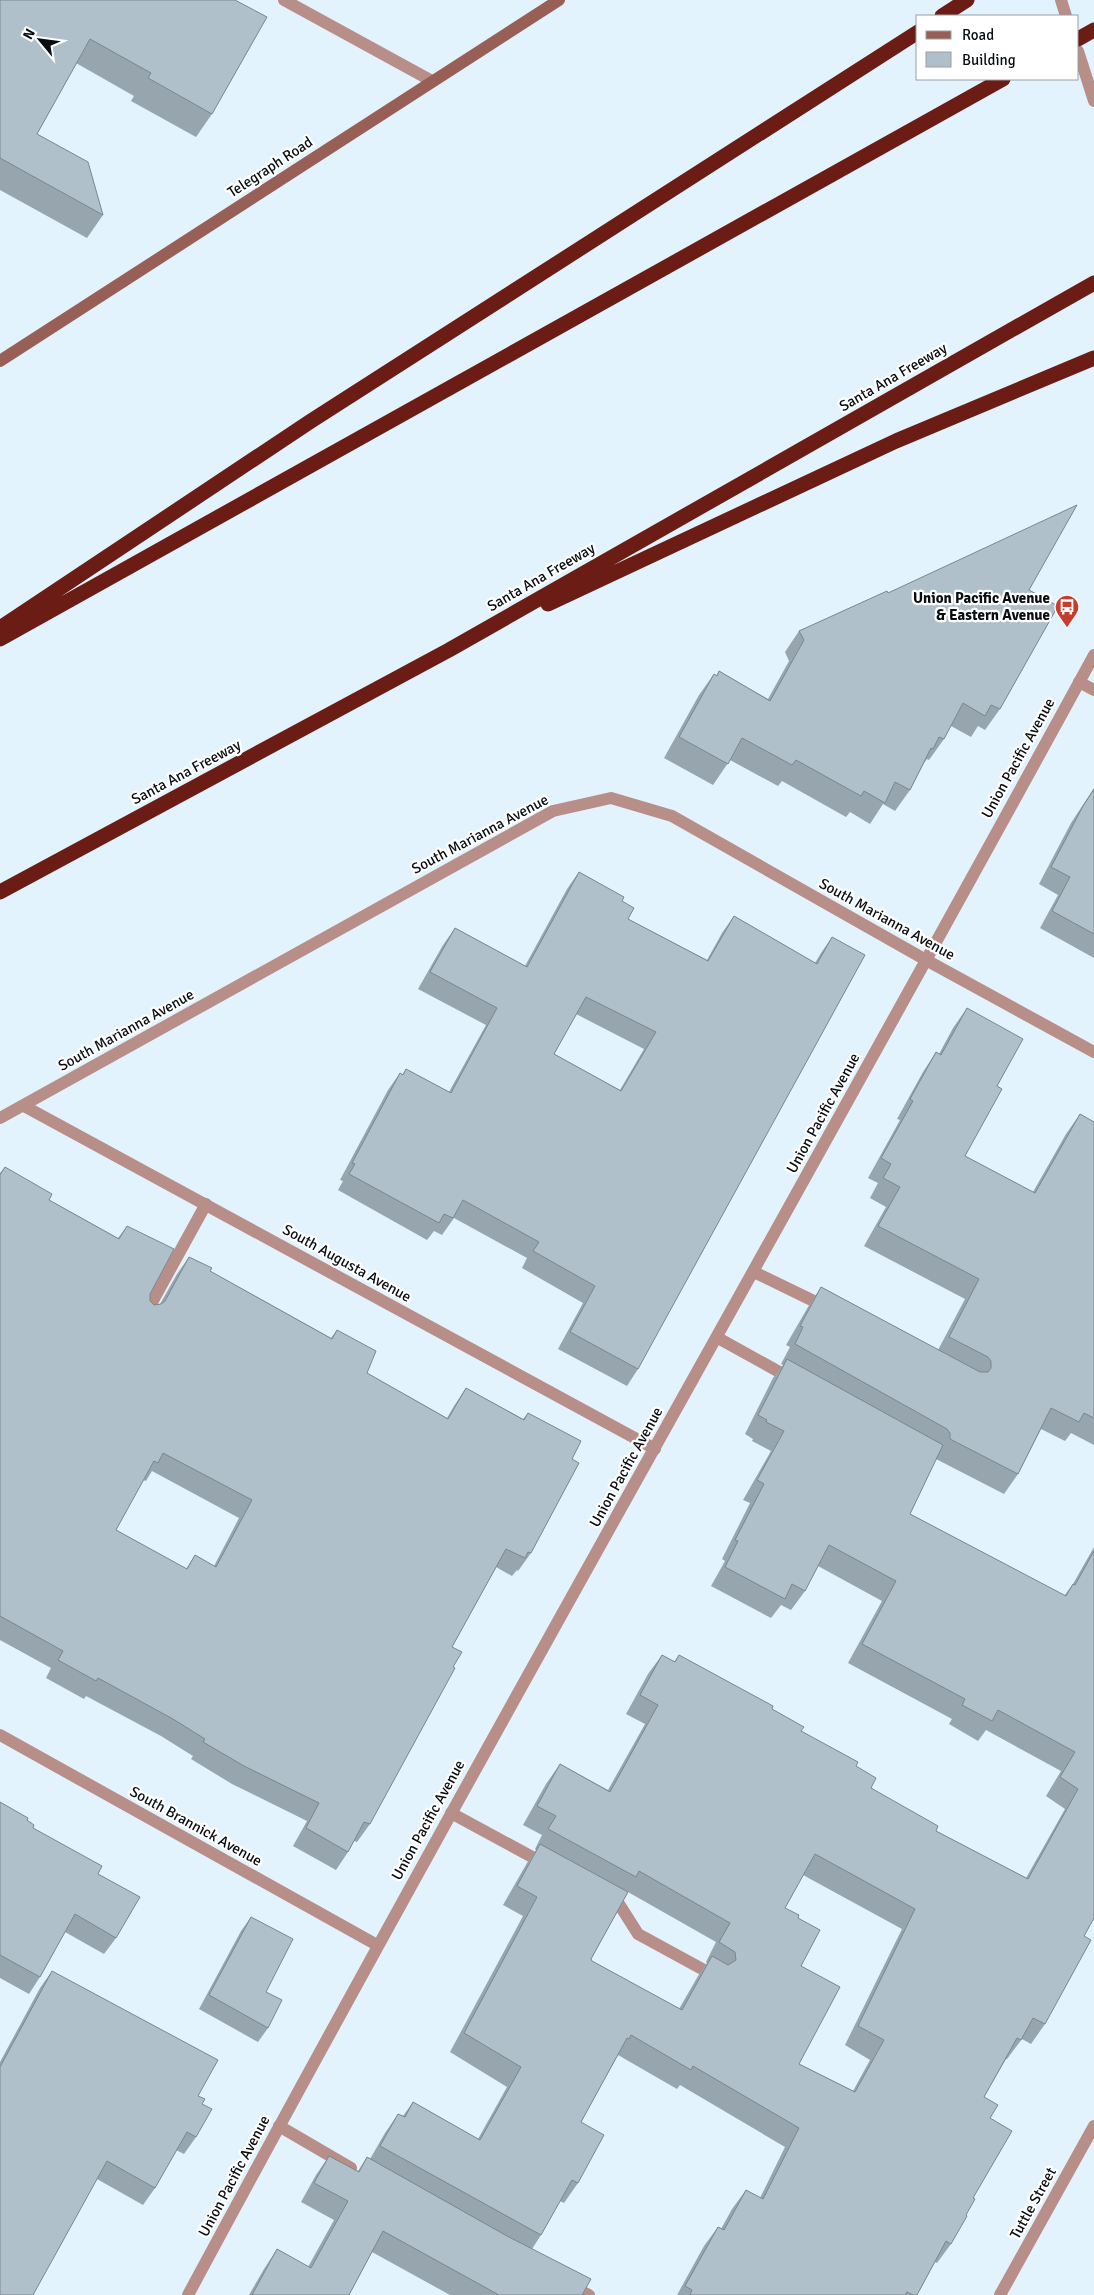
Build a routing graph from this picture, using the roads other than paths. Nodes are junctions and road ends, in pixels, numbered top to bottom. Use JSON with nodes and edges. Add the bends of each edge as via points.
{"nodes":[{"id":1,"x":284,"y":0,"type":"edge"},
{"id":2,"x":559,"y":0,"type":"edge"},
{"id":3,"x":967,"y":0,"type":"edge"},
{"id":4,"x":1061,"y":0,"type":"edge"},
{"id":5,"x":944,"y":15,"type":"edge"},
{"id":6,"x":1066,"y":15,"type":"edge"},
{"id":7,"x":1094,"y":30,"type":"edge"},
{"id":8,"x":916,"y":33,"type":"edge"},
{"id":9,"x":1079,"y":38,"type":"edge"},
{"id":10,"x":1079,"y":54,"type":"edge"},
{"id":11,"x":1002,"y":80,"type":"edge"},
{"id":12,"x":432,"y":81,"type":"junction"},
{"id":13,"x":1094,"y":101,"type":"edge"},
{"id":14,"x":1094,"y":283,"type":"edge"},
{"id":15,"x":1094,"y":358,"type":"edge"},
{"id":16,"x":0,"y":361,"type":"edge"},
{"id":17,"x":0,"y":628,"type":"edge"},
{"id":18,"x":0,"y":639,"type":"edge"},
{"id":19,"x":449,"y":650,"type":"junction"},
{"id":20,"x":1094,"y":655,"type":"edge"},
{"id":21,"x":1079,"y":682,"type":"junction"},
{"id":22,"x":1094,"y":690,"type":"edge"},
{"id":23,"x":0,"y":892,"type":"edge"},
{"id":24,"x":926,"y":960,"type":"junction"},
{"id":25,"x":1094,"y":1052,"type":"edge"},
{"id":26,"x":24,"y":1106,"type":"junction"},
{"id":27,"x":0,"y":1118,"type":"edge"},
{"id":28,"x":206,"y":1204,"type":"junction"},
{"id":29,"x":754,"y":1272,"type":"junction"},
{"id":30,"x":834,"y":1312,"type":"edge"},
{"id":31,"x":146,"y":1315,"type":"edge"},
{"id":32,"x":718,"y":1338,"type":"junction"},
{"id":33,"x":804,"y":1385,"type":"edge"},
{"id":34,"x":655,"y":1449,"type":"junction"},
{"id":35,"x":0,"y":1735,"type":"edge"},
{"id":36,"x":451,"y":1814,"type":"junction"},
{"id":37,"x":559,"y":1872,"type":"edge"},
{"id":38,"x":593,"y":1890,"type":"edge"},
{"id":39,"x":377,"y":1945,"type":"junction"},
{"id":40,"x":715,"y":1976,"type":"edge"},
{"id":41,"x":279,"y":2126,"type":"junction"},
{"id":42,"x":1094,"y":2126,"type":"edge"},
{"id":43,"x":358,"y":2172,"type":"edge"},
{"id":44,"x":555,"y":2278,"type":"edge"},
{"id":45,"x":188,"y":2295,"type":"edge"},
{"id":46,"x":589,"y":2295,"type":"edge"},
{"id":47,"x":1000,"y":2295,"type":"edge"}],
"edges":[{"from":1,"to":12,"type":"street"},
{"from":2,"to":12,"type":"main road","name":"Telegraph Road"},
{"from":3,"to":5,"type":"highway"},
{"from":4,"to":6,"type":"street"},
{"from":7,"to":9,"type":"highway"},
{"from":8,"to":17,"type":"highway","via":[[311,421]]},
{"from":10,"to":13,"type":"street"},
{"from":11,"to":18,"type":"highway"},
{"from":12,"to":16,"type":"main road","name":"Telegraph Road"},
{"from":14,"to":19,"type":"highway","name":"Santa Ana Freeway"},
{"from":15,"to":19,"type":"highway","via":[[896,441]]},
{"from":19,"to":23,"type":"highway","name":"Santa Ana Freeway"},
{"from":20,"to":21,"type":"street","name":"Union Pacific Avenue"},
{"from":21,"to":22,"type":"street"},
{"from":21,"to":24,"type":"street","name":"Union Pacific Avenue"},
{"from":24,"to":25,"type":"street","name":"South Marianna Avenue"},
{"from":24,"to":26,"type":"street","name":"South Marianna Avenue","via":[[672,816],[611,798],[553,811]]},
{"from":24,"to":29,"type":"street","name":"Union Pacific Avenue"},
{"from":26,"to":27,"type":"street"},
{"from":26,"to":28,"type":"street","name":"South Augusta Avenue"},
{"from":28,"to":31,"type":"street"},
{"from":28,"to":34,"type":"street","name":"South Augusta Avenue"},
{"from":29,"to":30,"type":"street"},
{"from":29,"to":32,"type":"street","name":"Union Pacific Avenue"},
{"from":32,"to":33,"type":"street"},
{"from":32,"to":34,"type":"street","name":"Union Pacific Avenue"},
{"from":34,"to":36,"type":"street","name":"Union Pacific Avenue"},
{"from":35,"to":39,"type":"street","name":"South Brannick Avenue"},
{"from":36,"to":37,"type":"street"},
{"from":36,"to":39,"type":"street","name":"Union Pacific Avenue"},
{"from":38,"to":40,"type":"street","via":[[619,1904],[638,1934]]},
{"from":39,"to":41,"type":"street","name":"Union Pacific Avenue"},
{"from":41,"to":43,"type":"street"},
{"from":41,"to":45,"type":"street","name":"Union Pacific Avenue"},
{"from":42,"to":47,"type":"street","name":"Tuttle Street"},
{"from":44,"to":46,"type":"street"}]}
